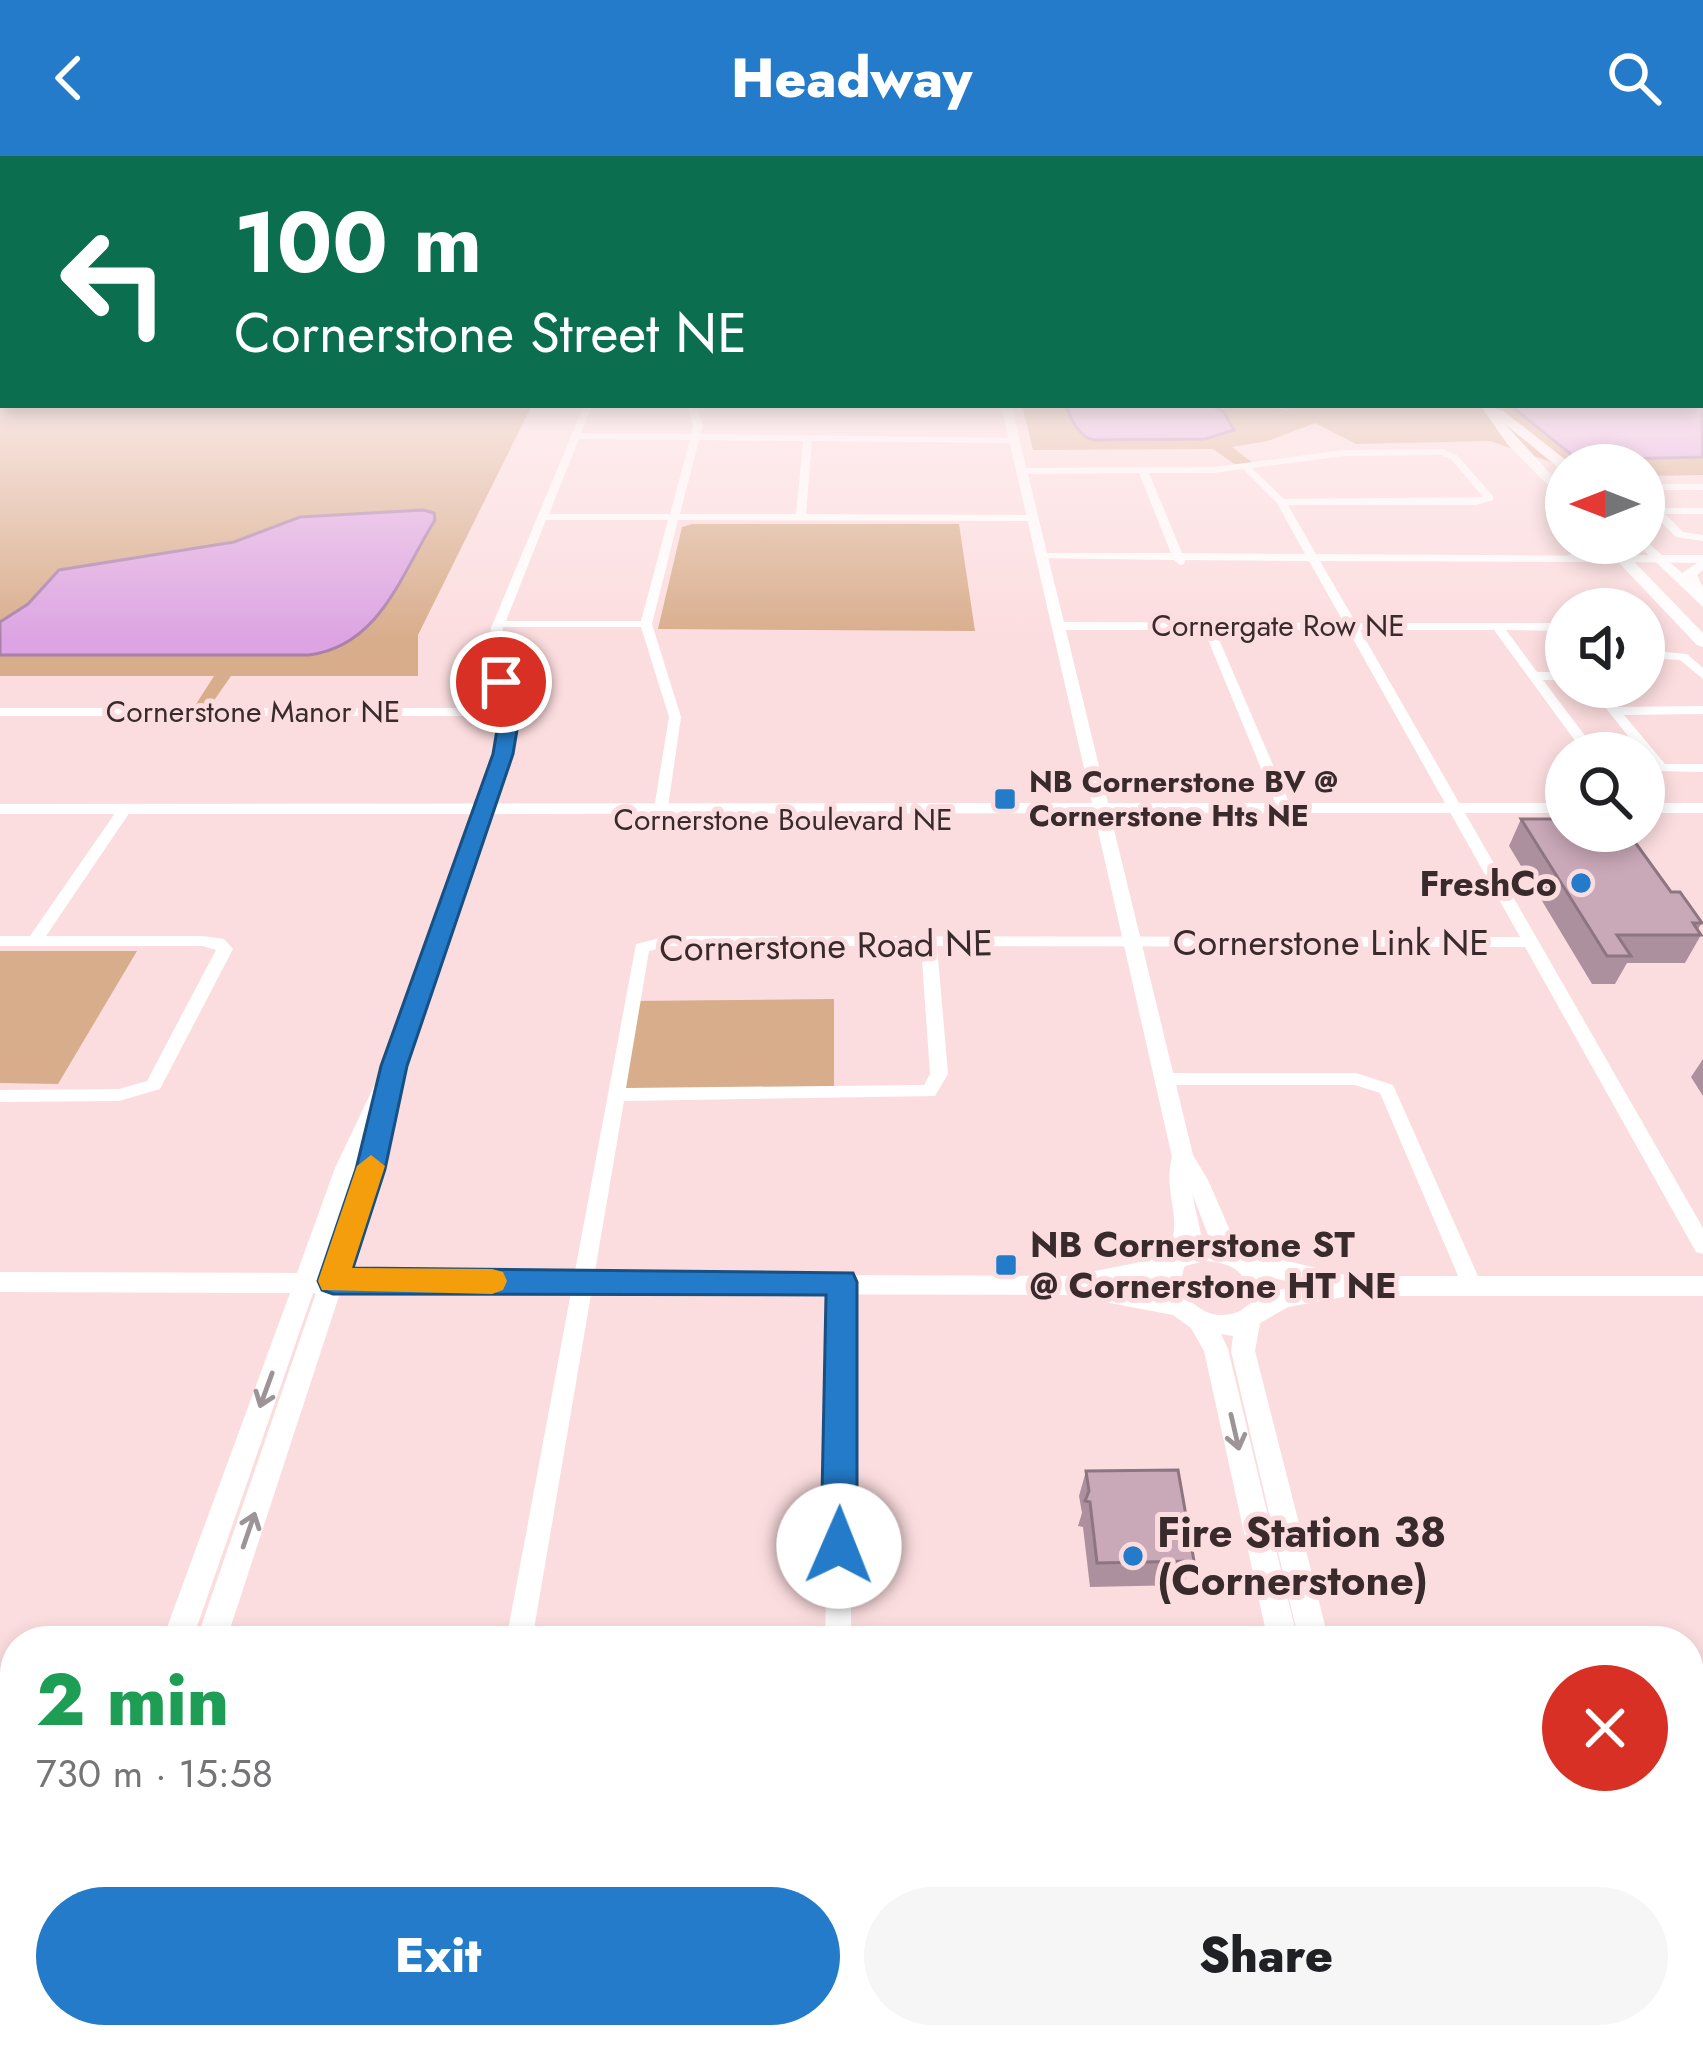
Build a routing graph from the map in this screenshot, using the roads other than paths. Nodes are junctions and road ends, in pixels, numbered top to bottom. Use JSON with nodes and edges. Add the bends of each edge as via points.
{"nodes":[{"id":1,"x":565,"y":463,"type":"edge"},
{"id":2,"x":687,"y":463,"type":"edge"},
{"id":3,"x":805,"y":463,"type":"edge"},
{"id":4,"x":1019,"y":463,"type":"edge"},
{"id":5,"x":1276,"y":463,"type":"edge"},
{"id":6,"x":1458,"y":463,"type":"edge"},
{"id":7,"x":1247,"y":468,"type":"junction"},
{"id":8,"x":1143,"y":470,"type":"junction"},
{"id":9,"x":1021,"y":471,"type":"junction"},
{"id":10,"x":1665,"y":487,"type":"edge"},
{"id":11,"x":1703,"y":487,"type":"edge"},
{"id":12,"x":1281,"y":502,"type":"junction"},
{"id":13,"x":1665,"y":511,"type":"edge"},
{"id":14,"x":1703,"y":511,"type":"edge"},
{"id":15,"x":542,"y":517,"type":"junction"},
{"id":16,"x":672,"y":518,"type":"junction"},
{"id":17,"x":800,"y":518,"type":"junction"},
{"id":18,"x":1033,"y":518,"type":"junction"},
{"id":19,"x":1665,"y":520,"type":"edge"},
{"id":20,"x":1703,"y":538,"type":"edge"},
{"id":21,"x":1043,"y":559,"type":"junction"},
{"id":22,"x":1178,"y":559,"type":"junction"},
{"id":23,"x":1313,"y":559,"type":"junction"},
{"id":24,"x":1545,"y":559,"type":"edge"},
{"id":25,"x":1665,"y":559,"type":"edge"},
{"id":26,"x":1703,"y":561,"type":"edge"},
{"id":27,"x":1636,"y":564,"type":"edge"},
{"id":28,"x":1642,"y":564,"type":"edge"},
{"id":29,"x":1665,"y":564,"type":"edge"},
{"id":30,"x":1703,"y":602,"type":"edge"},
{"id":31,"x":1703,"y":618,"type":"edge"},
{"id":32,"x":499,"y":624,"type":"junction"},
{"id":33,"x":646,"y":624,"type":"junction"},
{"id":34,"x":1058,"y":626,"type":"junction"},
{"id":35,"x":1208,"y":626,"type":"junction"},
{"id":36,"x":1350,"y":627,"type":"junction"},
{"id":37,"x":1497,"y":627,"type":"junction"},
{"id":38,"x":1545,"y":627,"type":"edge"},
{"id":39,"x":1703,"y":639,"type":"edge"},
{"id":40,"x":1665,"y":655,"type":"edge"},
{"id":41,"x":1703,"y":675,"type":"edge"},
{"id":42,"x":1534,"y":676,"type":"junction"},
{"id":43,"x":1545,"y":676,"type":"edge"},
{"id":44,"x":1612,"y":708,"type":"edge"},
{"id":45,"x":1703,"y":710,"type":"edge"},
{"id":46,"x":1615,"y":711,"type":"junction"},
{"id":47,"x":0,"y":712,"type":"edge"},
{"id":48,"x":507,"y":712,"type":"junction"},
{"id":49,"x":1575,"y":732,"type":"edge"},
{"id":50,"x":1631,"y":732,"type":"edge"},
{"id":51,"x":1665,"y":762,"type":"edge"},
{"id":52,"x":1703,"y":768,"type":"edge"},
{"id":53,"x":1665,"y":774,"type":"edge"},
{"id":54,"x":1675,"y":785,"type":"dead end"},
{"id":55,"x":1284,"y":807,"type":"junction"},
{"id":56,"x":0,"y":808,"type":"edge"},
{"id":57,"x":1665,"y":808,"type":"edge"},
{"id":58,"x":1703,"y":808,"type":"edge"},
{"id":59,"x":1545,"y":809,"type":"edge"},
{"id":60,"x":1103,"y":813,"type":"junction"},
{"id":61,"x":481,"y":814,"type":"junction"},
{"id":62,"x":661,"y":814,"type":"junction"},
{"id":63,"x":1457,"y":814,"type":"junction"},
{"id":64,"x":121,"y":815,"type":"junction"},
{"id":65,"x":1545,"y":820,"type":"edge"},
{"id":66,"x":0,"y":821,"type":"edge"},
{"id":67,"x":1665,"y":823,"type":"edge"},
{"id":68,"x":1703,"y":823,"type":"edge"},
{"id":69,"x":929,"y":940,"type":"junction"},
{"id":70,"x":0,"y":941,"type":"edge"},
{"id":71,"x":35,"y":941,"type":"junction"},
{"id":72,"x":1133,"y":942,"type":"junction"},
{"id":73,"x":1530,"y":942,"type":"junction"},
{"id":74,"x":1165,"y":1079,"type":"junction"},
{"id":75,"x":0,"y":1096,"type":"edge"},
{"id":76,"x":614,"y":1096,"type":"junction"},
{"id":77,"x":1183,"y":1157,"type":"junction"},
{"id":78,"x":1703,"y":1246,"type":"edge"},
{"id":79,"x":1235,"y":1258,"type":"junction"},
{"id":80,"x":1177,"y":1262,"type":"junction"},
{"id":81,"x":319,"y":1281,"type":"junction"},
{"id":82,"x":0,"y":1282,"type":"edge"},
{"id":83,"x":583,"y":1282,"type":"junction"},
{"id":84,"x":842,"y":1282,"type":"junction"},
{"id":85,"x":1472,"y":1285,"type":"junction"},
{"id":86,"x":1067,"y":1286,"type":"junction"},
{"id":87,"x":1349,"y":1286,"type":"junction"},
{"id":88,"x":1703,"y":1286,"type":"edge"},
{"id":89,"x":1190,"y":1314,"type":"junction"},
{"id":90,"x":1255,"y":1314,"type":"junction"},
{"id":91,"x":183,"y":1626,"type":"edge"},
{"id":92,"x":216,"y":1626,"type":"edge"},
{"id":93,"x":522,"y":1626,"type":"edge"},
{"id":94,"x":838,"y":1626,"type":"edge"},
{"id":95,"x":1280,"y":1626,"type":"edge"},
{"id":96,"x":1311,"y":1626,"type":"edge"}],
"edges":[{"from":1,"to":15,"type":"street"},
{"from":2,"to":16,"type":"street"},
{"from":3,"to":17,"type":"street"},
{"from":4,"to":9,"type":"street"},
{"from":5,"to":7,"type":"street"},
{"from":6,"to":12,"type":"street","via":[[1489,498]]},
{"from":7,"to":8,"type":"street"},
{"from":7,"to":12,"type":"street"},
{"from":8,"to":9,"type":"street"},
{"from":8,"to":22,"type":"street"},
{"from":9,"to":18,"type":"street"},
{"from":10,"to":11,"type":"street"},
{"from":12,"to":23,"type":"street"},
{"from":13,"to":14,"type":"street"},
{"from":15,"to":16,"type":"street"},
{"from":15,"to":32,"type":"street"},
{"from":16,"to":17,"type":"street"},
{"from":16,"to":33,"type":"street"},
{"from":17,"to":18,"type":"street"},
{"from":18,"to":21,"type":"street"},
{"from":19,"to":20,"type":"street","via":[[1680,535]]},
{"from":21,"to":22,"type":"street"},
{"from":21,"to":34,"type":"street"},
{"from":22,"to":23,"type":"street"},
{"from":23,"to":24,"type":"street"},
{"from":23,"to":36,"type":"street"},
{"from":25,"to":26,"type":"street"},
{"from":26,"to":30,"type":"main road","via":[[1689,574]]},
{"from":27,"to":39,"type":"main road"},
{"from":28,"to":31,"type":"main road"},
{"from":29,"to":30,"type":"main road"},
{"from":32,"to":33,"type":"street"},
{"from":32,"to":48,"type":"street","via":[[495,652]]},
{"from":33,"to":62,"type":"street","via":[[675,717]]},
{"from":34,"to":35,"type":"street","name":"Cornergate Row NE"},
{"from":34,"to":60,"type":"street"},
{"from":35,"to":36,"type":"street","name":"Cornergate Row NE"},
{"from":35,"to":55,"type":"street"},
{"from":36,"to":37,"type":"street","name":"Cornergate Row NE"},
{"from":36,"to":63,"type":"street"},
{"from":37,"to":38,"type":"street","name":"Cornergate Row NE"},
{"from":37,"to":42,"type":"street"},
{"from":40,"to":41,"type":"street","via":[[1683,657]]},
{"from":42,"to":43,"type":"street"},
{"from":42,"to":49,"type":"street"},
{"from":44,"to":46,"type":"street"},
{"from":45,"to":46,"type":"street"},
{"from":46,"to":50,"type":"street"},
{"from":47,"to":48,"type":"street","name":"Cornerstone Manor NE"},
{"from":48,"to":61,"type":"street","via":[[503,754]]},
{"from":51,"to":52,"type":"street"},
{"from":53,"to":54,"type":"street"},
{"from":55,"to":60,"type":"street","name":"Cornerstone Boulevard NE"},
{"from":55,"to":63,"type":"street","name":"Cornerstone Boulevard NE"},
{"from":56,"to":64,"type":"street","name":"Cornerstone Boulevard NE"},
{"from":57,"to":58,"type":"street"},
{"from":59,"to":63,"type":"street","name":"Cornerstone Boulevard NE"},
{"from":60,"to":62,"type":"street","name":"Cornerstone Boulevard NE"},
{"from":60,"to":63,"type":"street","name":"Cornerstone Boulevard NE"},
{"from":60,"to":72,"type":"street"},
{"from":61,"to":62,"type":"street","name":"Cornerstone Boulevard NE"},
{"from":61,"to":64,"type":"street","name":"Cornerstone Boulevard NE"},
{"from":61,"to":81,"type":"street","via":[[394,1066],[370,1169]]},
{"from":63,"to":65,"type":"street","name":"Cornerstone Boulevard NE"},
{"from":63,"to":73,"type":"street"},
{"from":64,"to":66,"type":"street","name":"Cornerstone Boulevard NE"},
{"from":64,"to":71,"type":"street"},
{"from":67,"to":68,"type":"street"},
{"from":69,"to":72,"type":"street","name":"Cornerstone Road NE"},
{"from":69,"to":76,"type":"street","name":"Cornerstone Road NE","via":[[648,944],[637,961]]},
{"from":69,"to":76,"type":"street","via":[[939,1074],[928,1091]]},
{"from":70,"to":71,"type":"street"},
{"from":71,"to":75,"type":"street","via":[[202,941],[225,950],[154,1085],[119,1096]]},
{"from":72,"to":73,"type":"street","name":"Cornerstone Link NE"},
{"from":72,"to":74,"type":"street"},
{"from":73,"to":78,"type":"street"},
{"from":74,"to":77,"type":"street"},
{"from":74,"to":85,"type":"street","via":[[1356,1079],[1387,1089]]},
{"from":76,"to":83,"type":"street","name":"Cornerstone Road NE"},
{"from":77,"to":79,"type":"street"},
{"from":77,"to":80,"type":"street","via":[[1178,1178],[1189,1234]]},
{"from":79,"to":80,"type":"street","via":[[1204,1251]]},
{"from":79,"to":87,"type":"street"},
{"from":79,"to":90,"type":"street","via":[[1258,1276]]},
{"from":80,"to":86,"type":"street"},
{"from":80,"to":89,"type":"street","via":[[1170,1288]]},
{"from":81,"to":82,"type":"street"},
{"from":81,"to":83,"type":"street"},
{"from":81,"to":91,"type":"street","one_way":true},
{"from":92,"to":81,"type":"street","one_way":true},
{"from":83,"to":84,"type":"street"},
{"from":83,"to":93,"type":"street","name":"Cornerstone Road NE"},
{"from":84,"to":86,"type":"street"},
{"from":84,"to":94,"type":"street"},
{"from":85,"to":87,"type":"street"},
{"from":85,"to":88,"type":"street"},
{"from":86,"to":89,"type":"street","via":[[1136,1294]]},
{"from":87,"to":90,"type":"street","via":[[1283,1298]]},
{"from":89,"to":90,"type":"street","via":[[1232,1326]]},
{"from":89,"to":95,"type":"street","one_way":true,"via":[[1216,1348]]},
{"from":90,"to":96,"type":"street","via":[[1243,1351]]}]}
